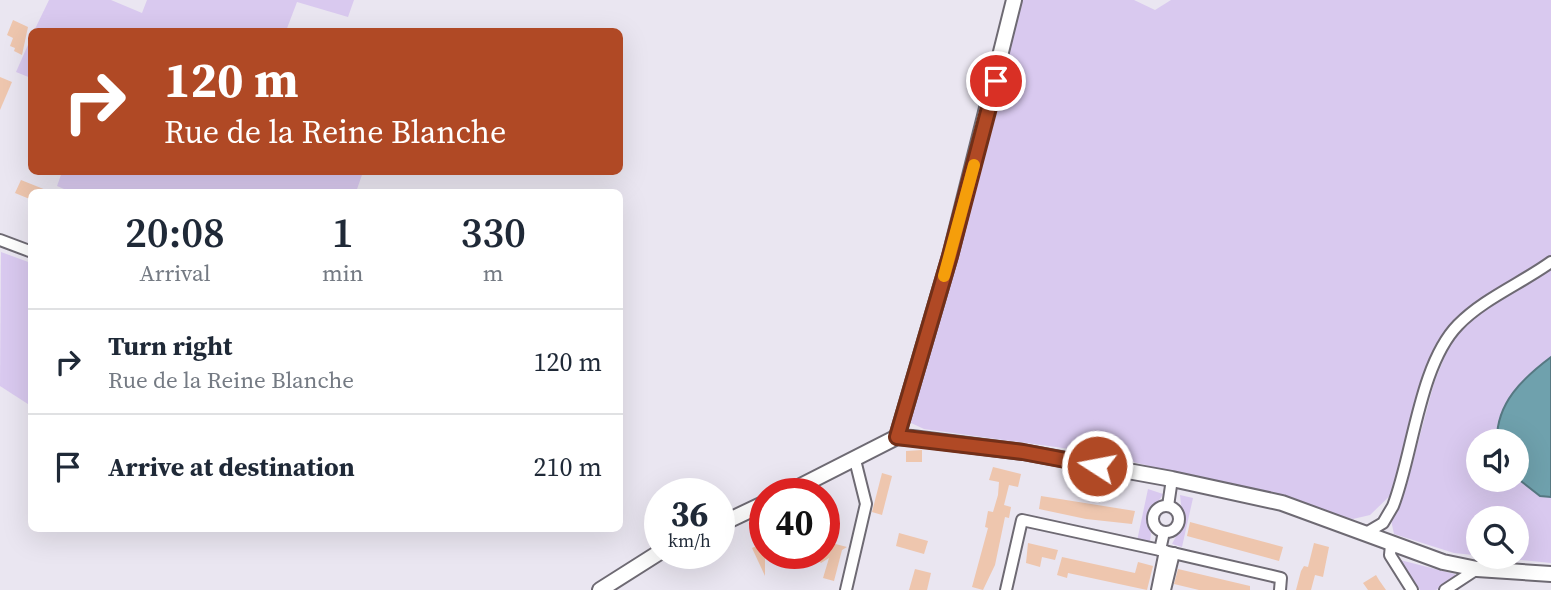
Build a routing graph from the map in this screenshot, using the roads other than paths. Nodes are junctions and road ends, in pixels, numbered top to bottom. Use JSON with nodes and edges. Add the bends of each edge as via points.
{"nodes":[{"id":1,"x":1014,"y":0,"type":"edge"},
{"id":2,"x":0,"y":240,"type":"edge"},
{"id":3,"x":28,"y":250,"type":"edge"},
{"id":4,"x":1551,"y":262,"type":"edge"},
{"id":5,"x":897,"y":437,"type":"junction"},
{"id":6,"x":855,"y":460,"type":"junction"},
{"id":7,"x":818,"y":478,"type":"edge"},
{"id":8,"x":1172,"y":479,"type":"junction"},
{"id":9,"x":1168,"y":506,"type":"junction"},
{"id":10,"x":1164,"y":532,"type":"junction"},
{"id":11,"x":1370,"y":535,"type":"junction"},
{"id":12,"x":1391,"y":545,"type":"junction"},
{"id":13,"x":1167,"y":551,"type":"junction"},
{"id":14,"x":644,"y":562,"type":"edge"},
{"id":15,"x":1466,"y":567,"type":"edge"},
{"id":16,"x":1477,"y":569,"type":"joint"},
{"id":17,"x":1551,"y":574,"type":"edge"},
{"id":18,"x":600,"y":590,"type":"edge"},
{"id":19,"x":846,"y":590,"type":"edge"},
{"id":20,"x":1006,"y":590,"type":"edge"},
{"id":21,"x":1157,"y":590,"type":"edge"},
{"id":22,"x":1165,"y":590,"type":"edge"},
{"id":23,"x":1280,"y":590,"type":"edge"},
{"id":24,"x":1412,"y":590,"type":"edge"},
{"id":25,"x":1445,"y":590,"type":"edge"}],
"edges":[{"from":1,"to":5,"type":"street","via":[[950,256]]},
{"from":2,"to":3,"type":"street"},
{"from":4,"to":11,"type":"street","via":[[1465,319],[1450,335],[1429,380],[1393,506]]},
{"from":5,"to":6,"type":"street"},
{"from":5,"to":8,"type":"street","via":[[1023,452]]},
{"from":6,"to":7,"type":"street"},
{"from":6,"to":19,"type":"street","via":[[866,504]]},
{"from":8,"to":9,"type":"street"},
{"from":8,"to":11,"type":"street","via":[[1282,503]]},
{"from":9,"to":10,"type":"street","via":[[1178,515],[1178,523]]},
{"from":9,"to":10,"type":"street","via":[[1160,507],[1153,517],[1156,528]]},
{"from":10,"to":13,"type":"street"},
{"from":11,"to":12,"type":"street"},
{"from":12,"to":15,"type":"street"},
{"from":12,"to":24,"type":"street","via":[[1390,555]]},
{"from":13,"to":20,"type":"street","via":[[1022,520]]},
{"from":13,"to":21,"type":"street"},
{"from":13,"to":22,"type":"street"},
{"from":13,"to":23,"type":"street","via":[[1281,578]]},
{"from":14,"to":18,"type":"street"},
{"from":16,"to":17,"type":"street"},
{"from":16,"to":25,"type":"street"}]}
